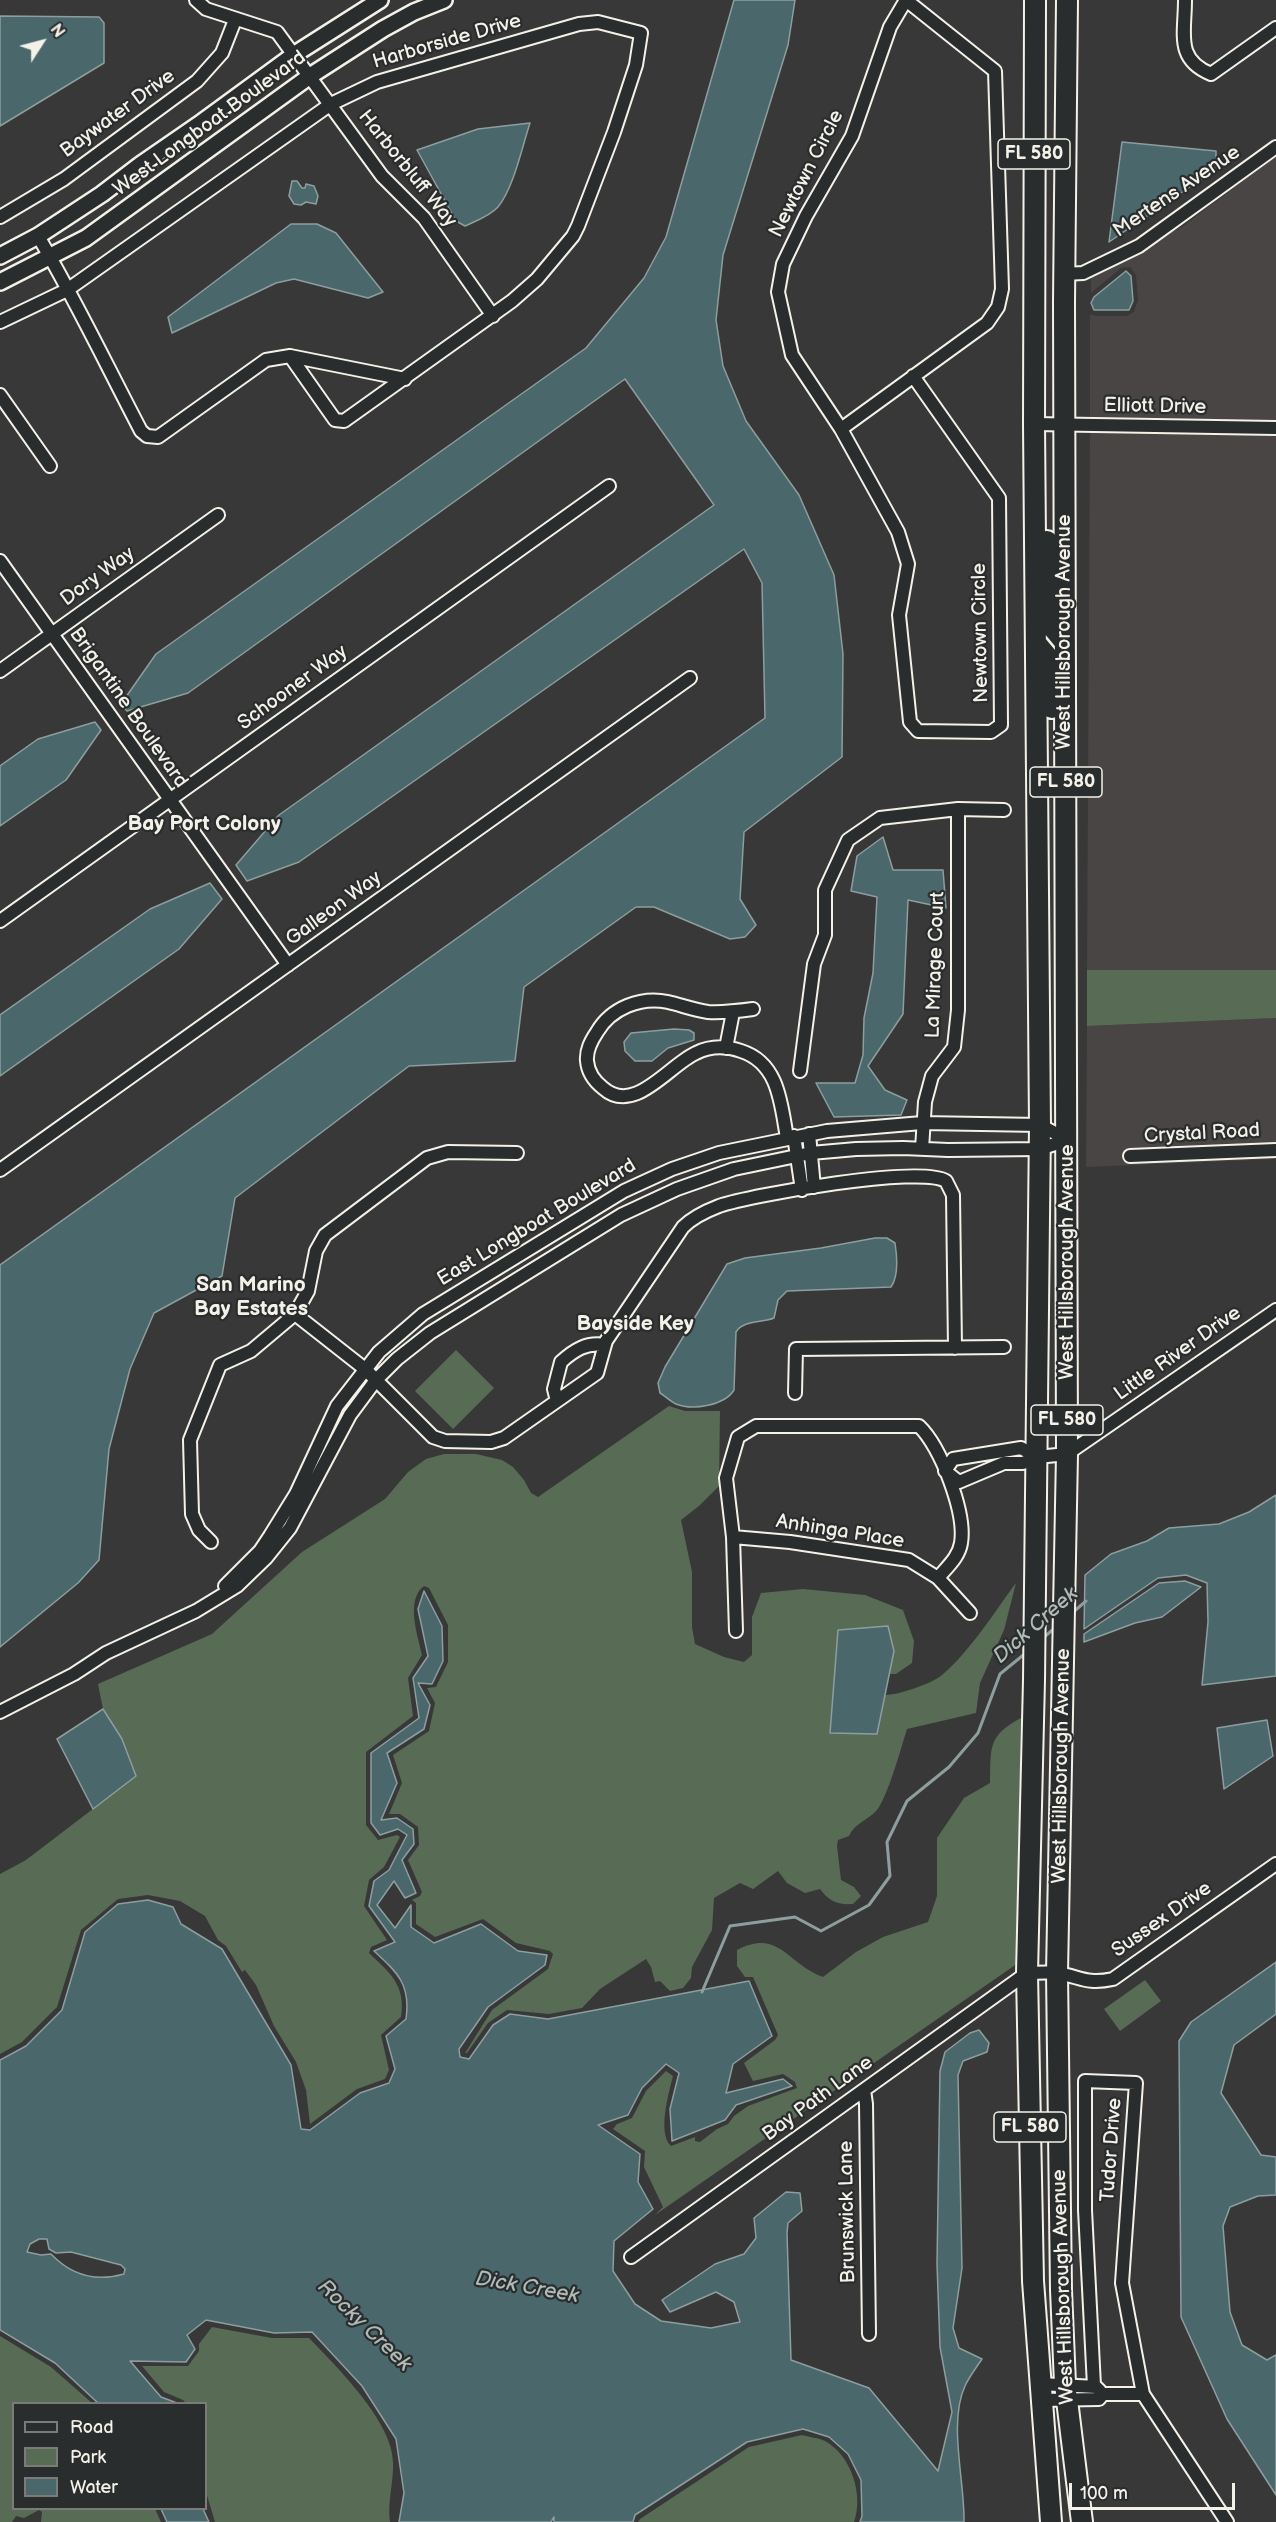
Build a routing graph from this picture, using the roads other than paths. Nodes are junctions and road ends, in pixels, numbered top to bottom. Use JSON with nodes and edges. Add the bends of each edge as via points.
{"nodes":[{"id":1,"x":196,"y":0,"type":"edge"},
{"id":2,"x":380,"y":0,"type":"edge"},
{"id":3,"x":444,"y":0,"type":"edge"},
{"id":4,"x":1035,"y":0,"type":"edge"},
{"id":5,"x":1067,"y":0,"type":"edge"},
{"id":6,"x":1185,"y":0,"type":"edge"},
{"id":7,"x":235,"y":20,"type":"junction"},
{"id":8,"x":1276,"y":28,"type":"edge"},
{"id":9,"x":295,"y":54,"type":"junction"},
{"id":10,"x":310,"y":76,"type":"junction"},
{"id":11,"x":331,"y":105,"type":"junction"},
{"id":12,"x":1276,"y":147,"type":"edge"},
{"id":13,"x":0,"y":217,"type":"edge"},
{"id":14,"x":39,"y":236,"type":"junction"},
{"id":15,"x":0,"y":256,"type":"edge"},
{"id":16,"x":51,"y":257,"type":"junction"},
{"id":17,"x":1064,"y":274,"type":"junction"},
{"id":18,"x":0,"y":282,"type":"edge"},
{"id":19,"x":67,"y":291,"type":"junction"},
{"id":20,"x":493,"y":316,"type":"junction"},
{"id":21,"x":0,"y":322,"type":"edge"},
{"id":22,"x":290,"y":356,"type":"junction"},
{"id":23,"x":913,"y":376,"type":"junction"},
{"id":24,"x":405,"y":379,"type":"junction"},
{"id":25,"x":0,"y":395,"type":"edge"},
{"id":26,"x":1034,"y":424,"type":"junction"},
{"id":27,"x":1064,"y":424,"type":"junction"},
{"id":28,"x":1276,"y":428,"type":"edge"},
{"id":29,"x":841,"y":429,"type":"junction"},
{"id":30,"x":50,"y":466,"type":"dead end"},
{"id":31,"x":609,"y":486,"type":"dead end"},
{"id":32,"x":1035,"y":498,"type":"junction"},
{"id":33,"x":218,"y":515,"type":"dead end"},
{"id":34,"x":0,"y":561,"type":"edge"},
{"id":35,"x":52,"y":634,"type":"junction"},
{"id":36,"x":1065,"y":642,"type":"junction"},
{"id":37,"x":1036,"y":643,"type":"junction"},
{"id":38,"x":0,"y":671,"type":"edge"},
{"id":39,"x":690,"y":678,"type":"dead end"},
{"id":40,"x":170,"y":800,"type":"junction"},
{"id":41,"x":958,"y":809,"type":"junction"},
{"id":42,"x":1004,"y":810,"type":"dead end"},
{"id":43,"x":1066,"y":815,"type":"junction"},
{"id":44,"x":0,"y":921,"type":"edge"},
{"id":45,"x":288,"y":965,"type":"junction"},
{"id":46,"x":753,"y":1009,"type":"dead end"},
{"id":47,"x":734,"y":1012,"type":"junction"},
{"id":48,"x":726,"y":1048,"type":"junction"},
{"id":49,"x":800,"y":1071,"type":"dead end"},
{"id":50,"x":922,"y":1123,"type":"junction"},
{"id":51,"x":1040,"y":1125,"type":"junction"},
{"id":52,"x":809,"y":1134,"type":"junction"},
{"id":53,"x":790,"y":1137,"type":"junction"},
{"id":54,"x":1068,"y":1140,"type":"junction"},
{"id":55,"x":922,"y":1149,"type":"junction"},
{"id":56,"x":1039,"y":1149,"type":"junction"},
{"id":57,"x":1276,"y":1150,"type":"edge"},
{"id":58,"x":517,"y":1153,"type":"dead end"},
{"id":59,"x":811,"y":1153,"type":"junction"},
{"id":60,"x":797,"y":1156,"type":"junction"},
{"id":61,"x":1130,"y":1156,"type":"dead end"},
{"id":62,"x":0,"y":1170,"type":"edge"},
{"id":63,"x":808,"y":1189,"type":"junction"},
{"id":64,"x":1276,"y":1310,"type":"edge"},
{"id":65,"x":295,"y":1314,"type":"junction"},
{"id":66,"x":604,"y":1345,"type":"junction"},
{"id":67,"x":1004,"y":1347,"type":"dead end"},
{"id":68,"x":955,"y":1348,"type":"junction"},
{"id":69,"x":365,"y":1369,"type":"junction"},
{"id":70,"x":376,"y":1380,"type":"junction"},
{"id":71,"x":795,"y":1393,"type":"dead end"},
{"id":72,"x":557,"y":1401,"type":"junction"},
{"id":73,"x":1067,"y":1454,"type":"junction"},
{"id":74,"x":970,"y":1456,"type":"junction"},
{"id":75,"x":1037,"y":1457,"type":"junction"},
{"id":76,"x":945,"y":1471,"type":"junction"},
{"id":77,"x":974,"y":1476,"type":"junction"},
{"id":78,"x":733,"y":1537,"type":"junction"},
{"id":79,"x":211,"y":1542,"type":"dead end"},
{"id":80,"x":938,"y":1578,"type":"junction"},
{"id":81,"x":204,"y":1606,"type":"junction"},
{"id":82,"x":970,"y":1613,"type":"dead end"},
{"id":83,"x":736,"y":1631,"type":"dead end"},
{"id":84,"x":0,"y":1712,"type":"edge"},
{"id":85,"x":1276,"y":1864,"type":"edge"},
{"id":86,"x":1027,"y":1973,"type":"junction"},
{"id":87,"x":1057,"y":1973,"type":"junction"},
{"id":88,"x":864,"y":2090,"type":"junction"},
{"id":89,"x":631,"y":2257,"type":"dead end"},
{"id":90,"x":868,"y":2334,"type":"dead end"},
{"id":91,"x":1098,"y":2390,"type":"junction"},
{"id":92,"x":1040,"y":2392,"type":"junction"},
{"id":93,"x":1066,"y":2392,"type":"junction"},
{"id":94,"x":1143,"y":2394,"type":"junction"},
{"id":95,"x":1051,"y":2522,"type":"edge"},
{"id":96,"x":1082,"y":2522,"type":"edge"},
{"id":97,"x":1227,"y":2522,"type":"edge"}],
"edges":[{"from":1,"to":7,"type":"street","name":"Harborbluff Way","via":[[206,9]]},
{"from":2,"to":9,"type":"street","name":"West Longboat Boulevard"},
{"from":3,"to":10,"type":"street","name":"West Longboat Boulevard","via":[[383,29]]},
{"from":4,"to":26,"type":"main road","name":"West Hillsborough Avenue","number":"FL 580"},
{"from":5,"to":17,"type":"main road","name":"West Hillsborough Avenue","number":"FL 580"},
{"from":6,"to":8,"type":"street","via":[[1185,55],[1196,68],[1211,74]]},
{"from":7,"to":9,"type":"street","name":"Harborbluff Way","via":[[277,32]]},
{"from":7,"to":13,"type":"street","name":"Baywater Drive","via":[[222,53],[197,81],[64,179]]},
{"from":9,"to":10,"type":"street","name":"Harborbluff Way"},
{"from":9,"to":14,"type":"street","name":"West Longboat Boulevard"},
{"from":10,"to":11,"type":"street","name":"Harborbluff Way"},
{"from":10,"to":16,"type":"street","name":"West Longboat Boulevard","via":[[105,225]]},
{"from":11,"to":19,"type":"street","name":"Harborside Drive"},
{"from":11,"to":20,"type":"street","name":"Harborbluff Way","via":[[382,176],[424,218]]},
{"from":11,"to":20,"type":"street","name":"Harborside Drive","via":[[377,82],[579,24],[598,22],[641,33],[625,99],[573,236],[537,279]]},
{"from":12,"to":17,"type":"street","name":"Mertens Avenue","via":[[1139,246],[1083,273]]},
{"from":14,"to":15,"type":"street","name":"West Longboat Boulevard"},
{"from":14,"to":16,"type":"street"},
{"from":16,"to":18,"type":"street","name":"West Longboat Boulevard"},
{"from":16,"to":19,"type":"street"},
{"from":17,"to":27,"type":"main road","name":"West Hillsborough Avenue","number":"FL 580"},
{"from":19,"to":21,"type":"street","name":"Harborside Drive"},
{"from":19,"to":22,"type":"street","via":[[147,436],[158,437],[266,360]]},
{"from":20,"to":24,"type":"street","name":"Harborside Drive"},
{"from":22,"to":24,"type":"street"},
{"from":22,"to":24,"type":"street","name":"Harborside Drive","via":[[335,420],[349,419]]},
{"from":23,"to":29,"type":"street","name":"Newtown Circle"},
{"from":23,"to":29,"type":"street","name":"Newtown Circle","via":[[999,498],[1001,725],[991,732],[918,730],[910,722],[899,615],[908,564],[898,532]]},
{"from":23,"to":29,"type":"street","name":"Newtown Circle","via":[[987,323],[998,307],[1002,289],[994,71],[906,0],[890,27],[852,136],[783,264],[778,292],[792,355]]},
{"from":25,"to":30,"type":"street"},
{"from":26,"to":27,"type":"street","name":"Elliott Drive"},
{"from":26,"to":32,"type":"main road","name":"West Hillsborough Avenue","number":"FL 580"},
{"from":27,"to":28,"type":"street","name":"Elliott Drive"},
{"from":27,"to":36,"type":"main road","name":"West Hillsborough Avenue","number":"FL 580"},
{"from":31,"to":40,"type":"street","name":"Schooner Way"},
{"from":32,"to":36,"type":"main road","via":[[1048,544],[1053,628]]},
{"from":32,"to":37,"type":"main road","name":"West Hillsborough Avenue","number":"FL 580"},
{"from":33,"to":35,"type":"street","name":"Dory Way"},
{"from":34,"to":35,"type":"street","name":"Brigantine Boulevard"},
{"from":35,"to":38,"type":"street","name":"Dory Way"},
{"from":35,"to":40,"type":"street","name":"Brigantine Boulevard"},
{"from":36,"to":43,"type":"main road","name":"West Hillsborough Avenue","number":"FL 580"},
{"from":37,"to":43,"type":"main road","via":[[1051,661],[1053,790]]},
{"from":37,"to":51,"type":"main road","name":"West Hillsborough Avenue","number":"FL 580"},
{"from":39,"to":45,"type":"street","name":"Galleon Way"},
{"from":40,"to":44,"type":"street","name":"Schooner Way"},
{"from":40,"to":45,"type":"street","name":"Brigantine Boulevard"},
{"from":41,"to":42,"type":"street"},
{"from":41,"to":49,"type":"street","via":[[880,818],[849,840],[825,890],[825,935],[814,964]]},
{"from":41,"to":50,"type":"street","name":"La Mirage Court","via":[[958,1010],[954,1047],[932,1076]]},
{"from":43,"to":54,"type":"main road","name":"West Hillsborough Avenue","number":"FL 580"},
{"from":45,"to":62,"type":"street","name":"Galleon Way"},
{"from":46,"to":47,"type":"street"},
{"from":47,"to":48,"type":"street"},
{"from":47,"to":48,"type":"street","via":[[702,1011],[658,1001],[630,1005],[600,1026],[587,1060],[591,1075],[601,1087],[622,1097],[645,1089],[699,1051]]},
{"from":48,"to":53,"type":"street","via":[[746,1053],[770,1072]]},
{"from":50,"to":51,"type":"street","name":"East Longboat Boulevard"},
{"from":50,"to":52,"type":"street","name":"East Longboat Boulevard"},
{"from":50,"to":55,"type":"street","name":"La Mirage Court"},
{"from":51,"to":54,"type":"street","name":"East Longboat Boulevard"},
{"from":51,"to":56,"type":"main road","name":"West Hillsborough Avenue","number":"FL 580"},
{"from":52,"to":53,"type":"street","name":"East Longboat Boulevard"},
{"from":52,"to":59,"type":"street"},
{"from":53,"to":60,"type":"street"},
{"from":53,"to":69,"type":"street","name":"East Longboat Boulevard","via":[[694,1161],[597,1206],[423,1314]]},
{"from":54,"to":56,"type":"street","name":"East Longboat Boulevard"},
{"from":54,"to":73,"type":"main road","name":"West Hillsborough Avenue","number":"FL 580"},
{"from":55,"to":56,"type":"street","name":"East Longboat Boulevard"},
{"from":55,"to":59,"type":"street","name":"East Longboat Boulevard"},
{"from":56,"to":75,"type":"main road","name":"West Hillsborough Avenue","number":"FL 580"},
{"from":57,"to":61,"type":"street","name":"Crystal Road"},
{"from":58,"to":65,"type":"street","via":[[448,1152],[427,1158],[325,1235],[316,1251],[308,1291]]},
{"from":59,"to":60,"type":"street","name":"East Longboat Boulevard"},
{"from":59,"to":63,"type":"street"},
{"from":60,"to":63,"type":"street"},
{"from":60,"to":70,"type":"street","name":"East Longboat Boulevard","via":[[715,1176],[621,1215],[430,1333]]},
{"from":63,"to":66,"type":"street","via":[[732,1202],[690,1220]]},
{"from":63,"to":68,"type":"street","via":[[921,1175],[937,1176],[950,1185]]},
{"from":64,"to":73,"type":"street","name":"Little River Drive"},
{"from":65,"to":69,"type":"street"},
{"from":65,"to":79,"type":"street","via":[[251,1351],[220,1365],[190,1440],[192,1514],[199,1530]]},
{"from":66,"to":72,"type":"street","via":[[597,1373]]},
{"from":66,"to":72,"type":"street","via":[[585,1346],[561,1362],[554,1389]]},
{"from":67,"to":68,"type":"street"},
{"from":68,"to":71,"type":"street","via":[[796,1349]]},
{"from":69,"to":70,"type":"street"},
{"from":69,"to":81,"type":"street","name":"East Longboat Boulevard","via":[[330,1419],[296,1494],[270,1536]]},
{"from":70,"to":72,"type":"street","via":[[433,1437],[451,1442],[498,1441]]},
{"from":70,"to":81,"type":"street","name":"East Longboat Boulevard","via":[[350,1415],[308,1499],[279,1543],[237,1586]]},
{"from":73,"to":75,"type":"street","name":"Little River Drive"},
{"from":73,"to":87,"type":"main road","name":"West Hillsborough Avenue","number":"FL 580"},
{"from":74,"to":75,"type":"street","via":[[1021,1448]]},
{"from":74,"to":76,"type":"street","via":[[953,1459]]},
{"from":74,"to":77,"type":"street"},
{"from":75,"to":77,"type":"street","via":[[1023,1463],[1004,1463]]},
{"from":75,"to":86,"type":"main road","name":"West Hillsborough Avenue","number":"FL 580"},
{"from":76,"to":77,"type":"street","via":[[959,1482]]},
{"from":76,"to":78,"type":"street","via":[[930,1437],[919,1426],[756,1426],[738,1437],[726,1478]]},
{"from":76,"to":80,"type":"street","via":[[961,1518],[962,1543],[958,1555]]},
{"from":78,"to":80,"type":"street","name":"Anhinga Place","via":[[909,1560]]},
{"from":78,"to":83,"type":"street"},
{"from":80,"to":82,"type":"street","name":"Anhinga Place"},
{"from":81,"to":84,"type":"street","name":"East Longboat Boulevard","via":[[106,1653]]},
{"from":85,"to":87,"type":"street","name":"Sussex Drive","via":[[1113,1979],[1098,1982]]},
{"from":86,"to":87,"type":"street","name":"Sussex Drive"},
{"from":86,"to":88,"type":"street","name":"Bay Path Lane"},
{"from":86,"to":92,"type":"main road","name":"West Hillsborough Avenue","number":"FL 580","via":[[1033,2280]]},
{"from":87,"to":93,"type":"main road","name":"West Hillsborough Avenue","number":"FL 580"},
{"from":88,"to":89,"type":"street","name":"Bay Path Lane"},
{"from":88,"to":90,"type":"street","name":"Brunswick Lane"},
{"from":91,"to":93,"type":"street","via":[[1099,2399]]},
{"from":91,"to":94,"type":"street"},
{"from":91,"to":94,"type":"street","name":"Tudor Drive","via":[[1086,2222],[1085,2081],[1136,2083],[1122,2283]]},
{"from":92,"to":93,"type":"street"},
{"from":92,"to":95,"type":"main road","name":"West Hillsborough Avenue","number":"FL 580"},
{"from":93,"to":96,"type":"main road","name":"West Hillsborough Avenue","number":"FL 580"},
{"from":94,"to":97,"type":"street","name":"Tudor Drive"}]}
